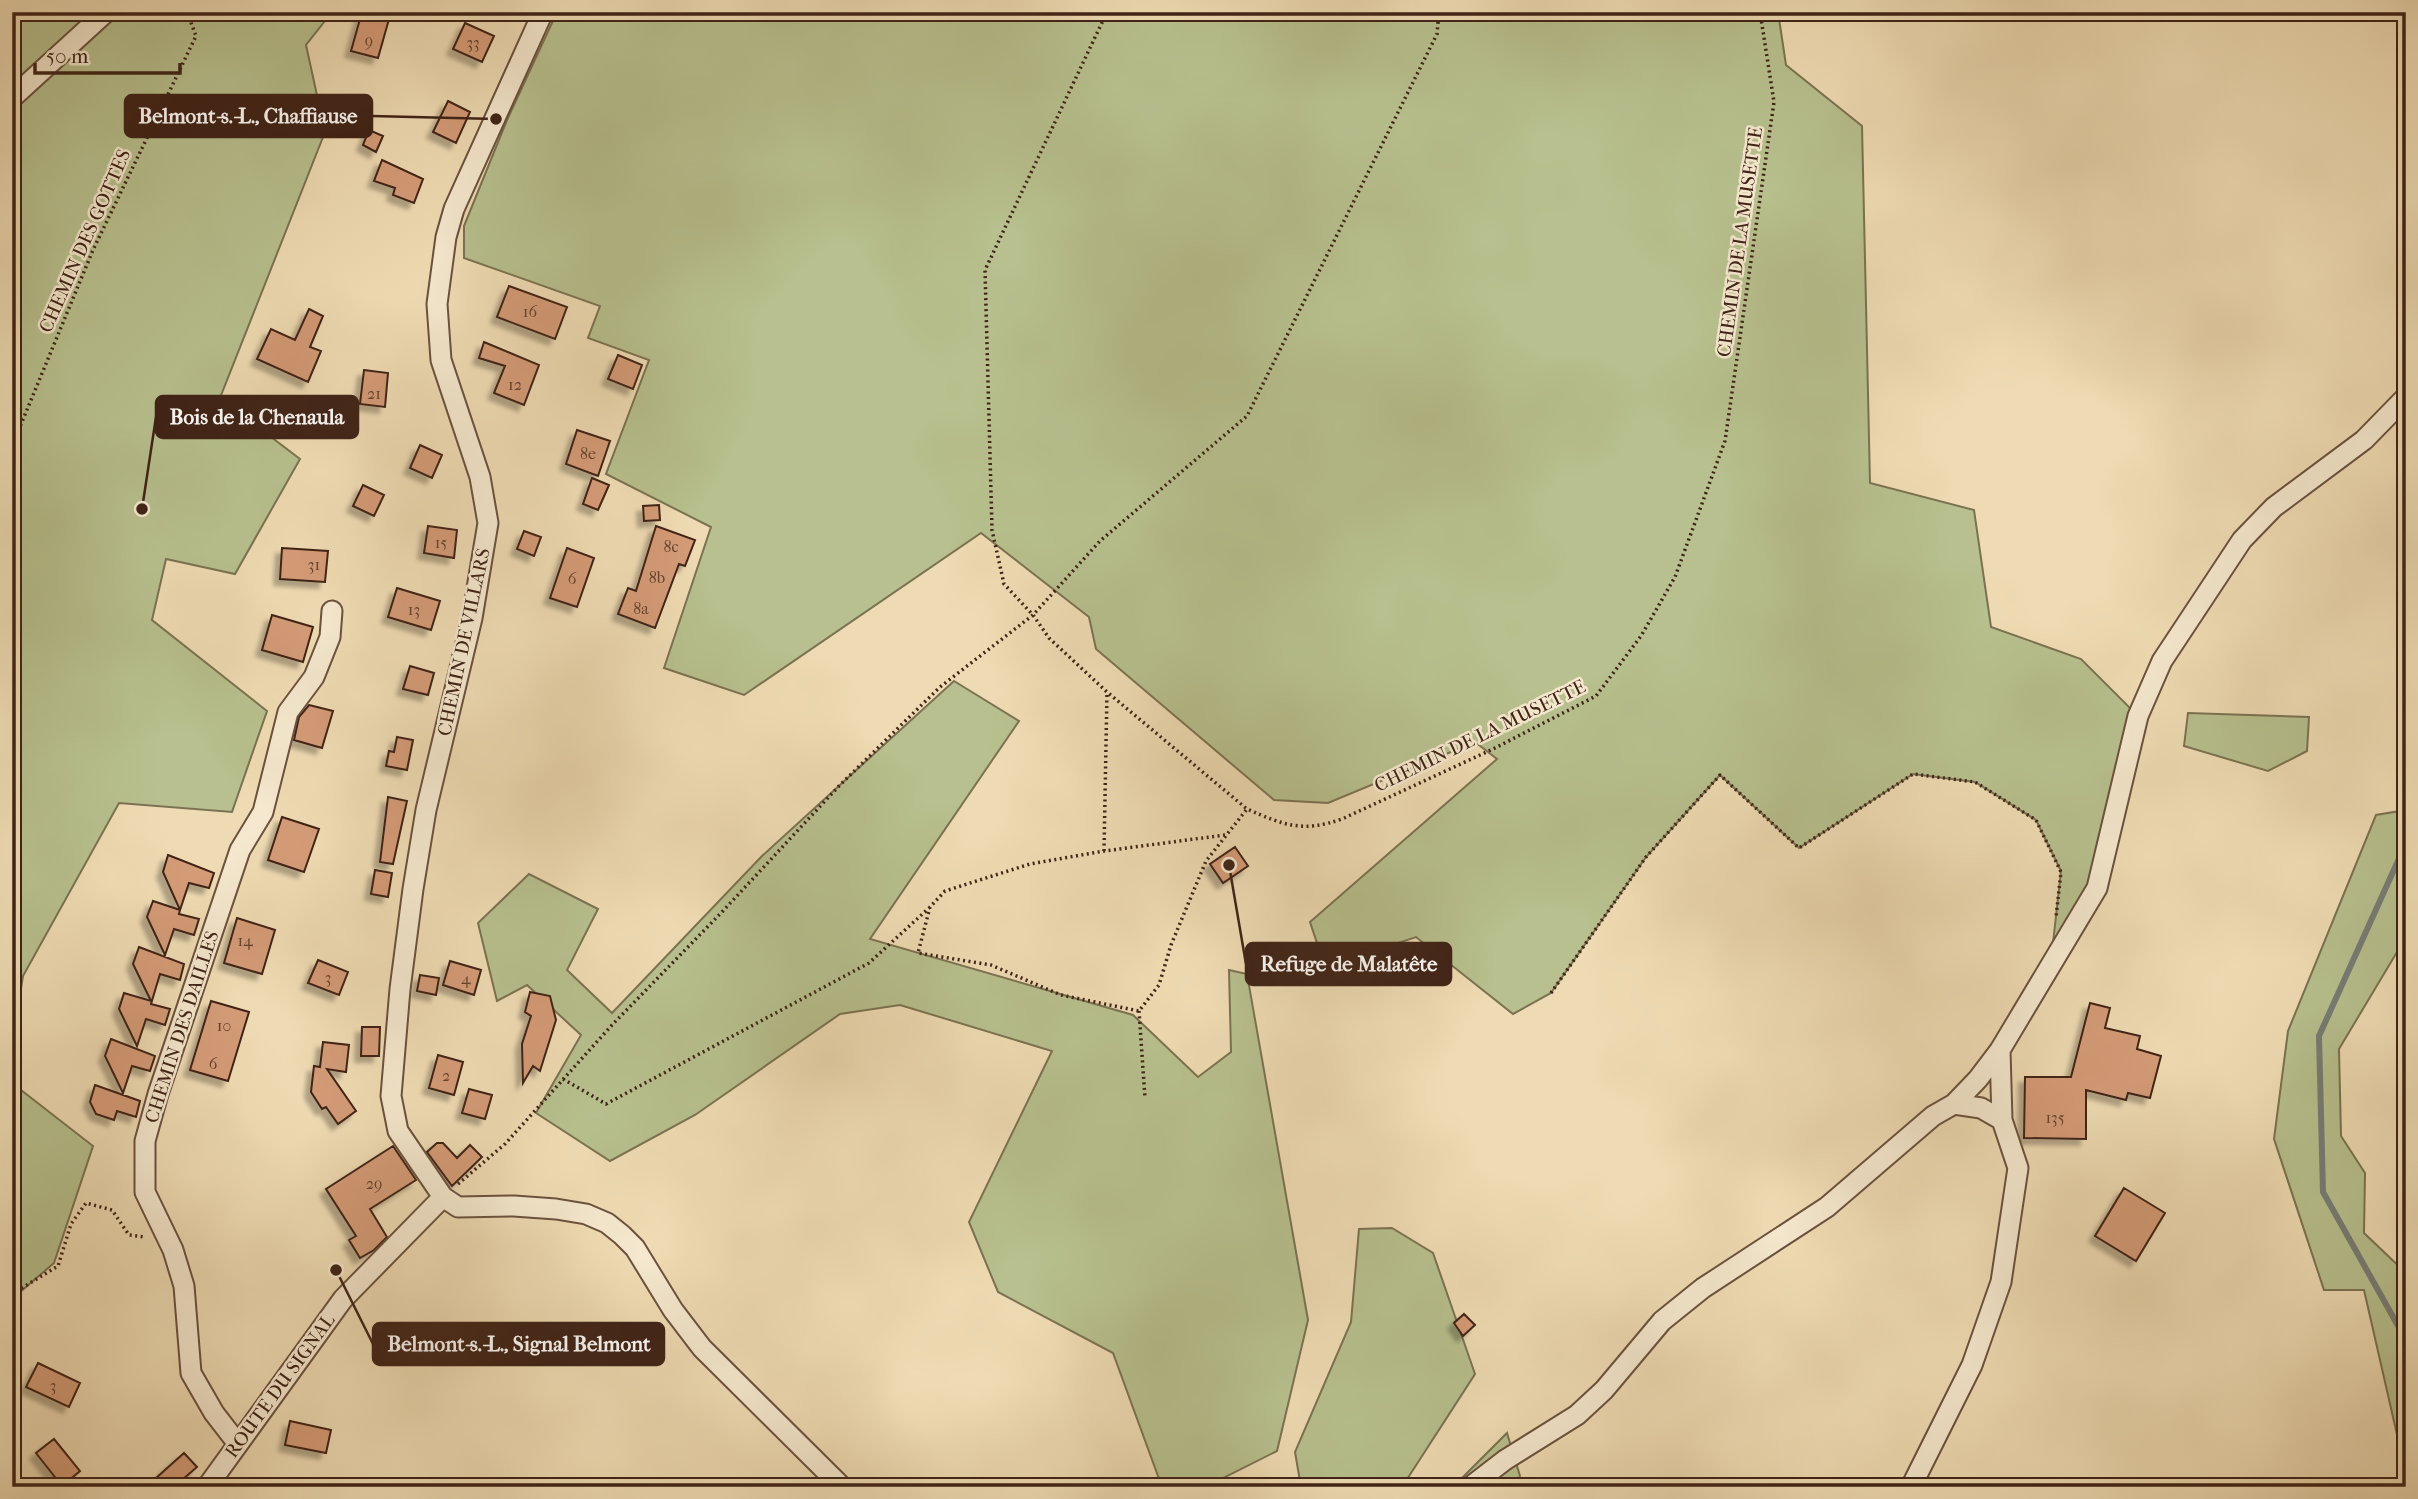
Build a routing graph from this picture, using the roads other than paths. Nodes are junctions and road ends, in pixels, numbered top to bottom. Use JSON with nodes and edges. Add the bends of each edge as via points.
{"nodes":[{"id":1,"x":106,"y":12,"type":"edge"},
{"id":2,"x":543,"y":12,"type":"edge"},
{"id":3,"x":12,"y":98,"type":"edge"},
{"id":4,"x":2406,"y":397,"type":"edge"},
{"id":5,"x":332,"y":611,"type":"dead end"},
{"id":6,"x":2000,"y":1050,"type":"junction"},
{"id":7,"x":1954,"y":1104,"type":"junction"},
{"id":8,"x":2002,"y":1120,"type":"junction"},
{"id":9,"x":443,"y":1197,"type":"junction"},
{"id":10,"x":238,"y":1444,"type":"junction"},
{"id":11,"x":207,"y":1487,"type":"edge"},
{"id":12,"x":842,"y":1487,"type":"edge"},
{"id":13,"x":1470,"y":1487,"type":"edge"},
{"id":14,"x":1911,"y":1487,"type":"edge"}],
"edges":[{"from":1,"to":3,"type":"street"},
{"from":2,"to":9,"type":"street","name":"CHEMIN DE VILLARS","via":[[454,209],[437,304],[441,360],[480,477],[488,523],[472,618],[422,837],[400,989],[391,1096],[398,1131]]},
{"from":4,"to":6,"type":"street","via":[[2364,440],[2274,507],[2242,540],[2162,660],[2138,716],[2097,888]]},
{"from":5,"to":10,"type":"street","name":"CHEMIN DES DAILLES","via":[[330,637],[314,677],[288,712],[263,811],[240,850],[145,1141],[145,1192],[184,1286],[191,1373]]},
{"from":6,"to":7,"type":"street"},
{"from":6,"to":8,"type":"street"},
{"from":7,"to":8,"type":"street","via":[[1981,1108]]},
{"from":7,"to":13,"type":"street","via":[[1933,1116],[1827,1207],[1703,1287],[1662,1321],[1577,1415]]},
{"from":8,"to":14,"type":"street","via":[[2018,1167],[2001,1282],[1972,1365]]},
{"from":9,"to":10,"type":"street","name":"ROUTE DU SIGNAL","via":[[343,1298]]},
{"from":9,"to":12,"type":"street","via":[[458,1207],[556,1209],[607,1223],[635,1248],[702,1348]]},
{"from":10,"to":11,"type":"street","name":"ROUTE DU SIGNAL"}]}
